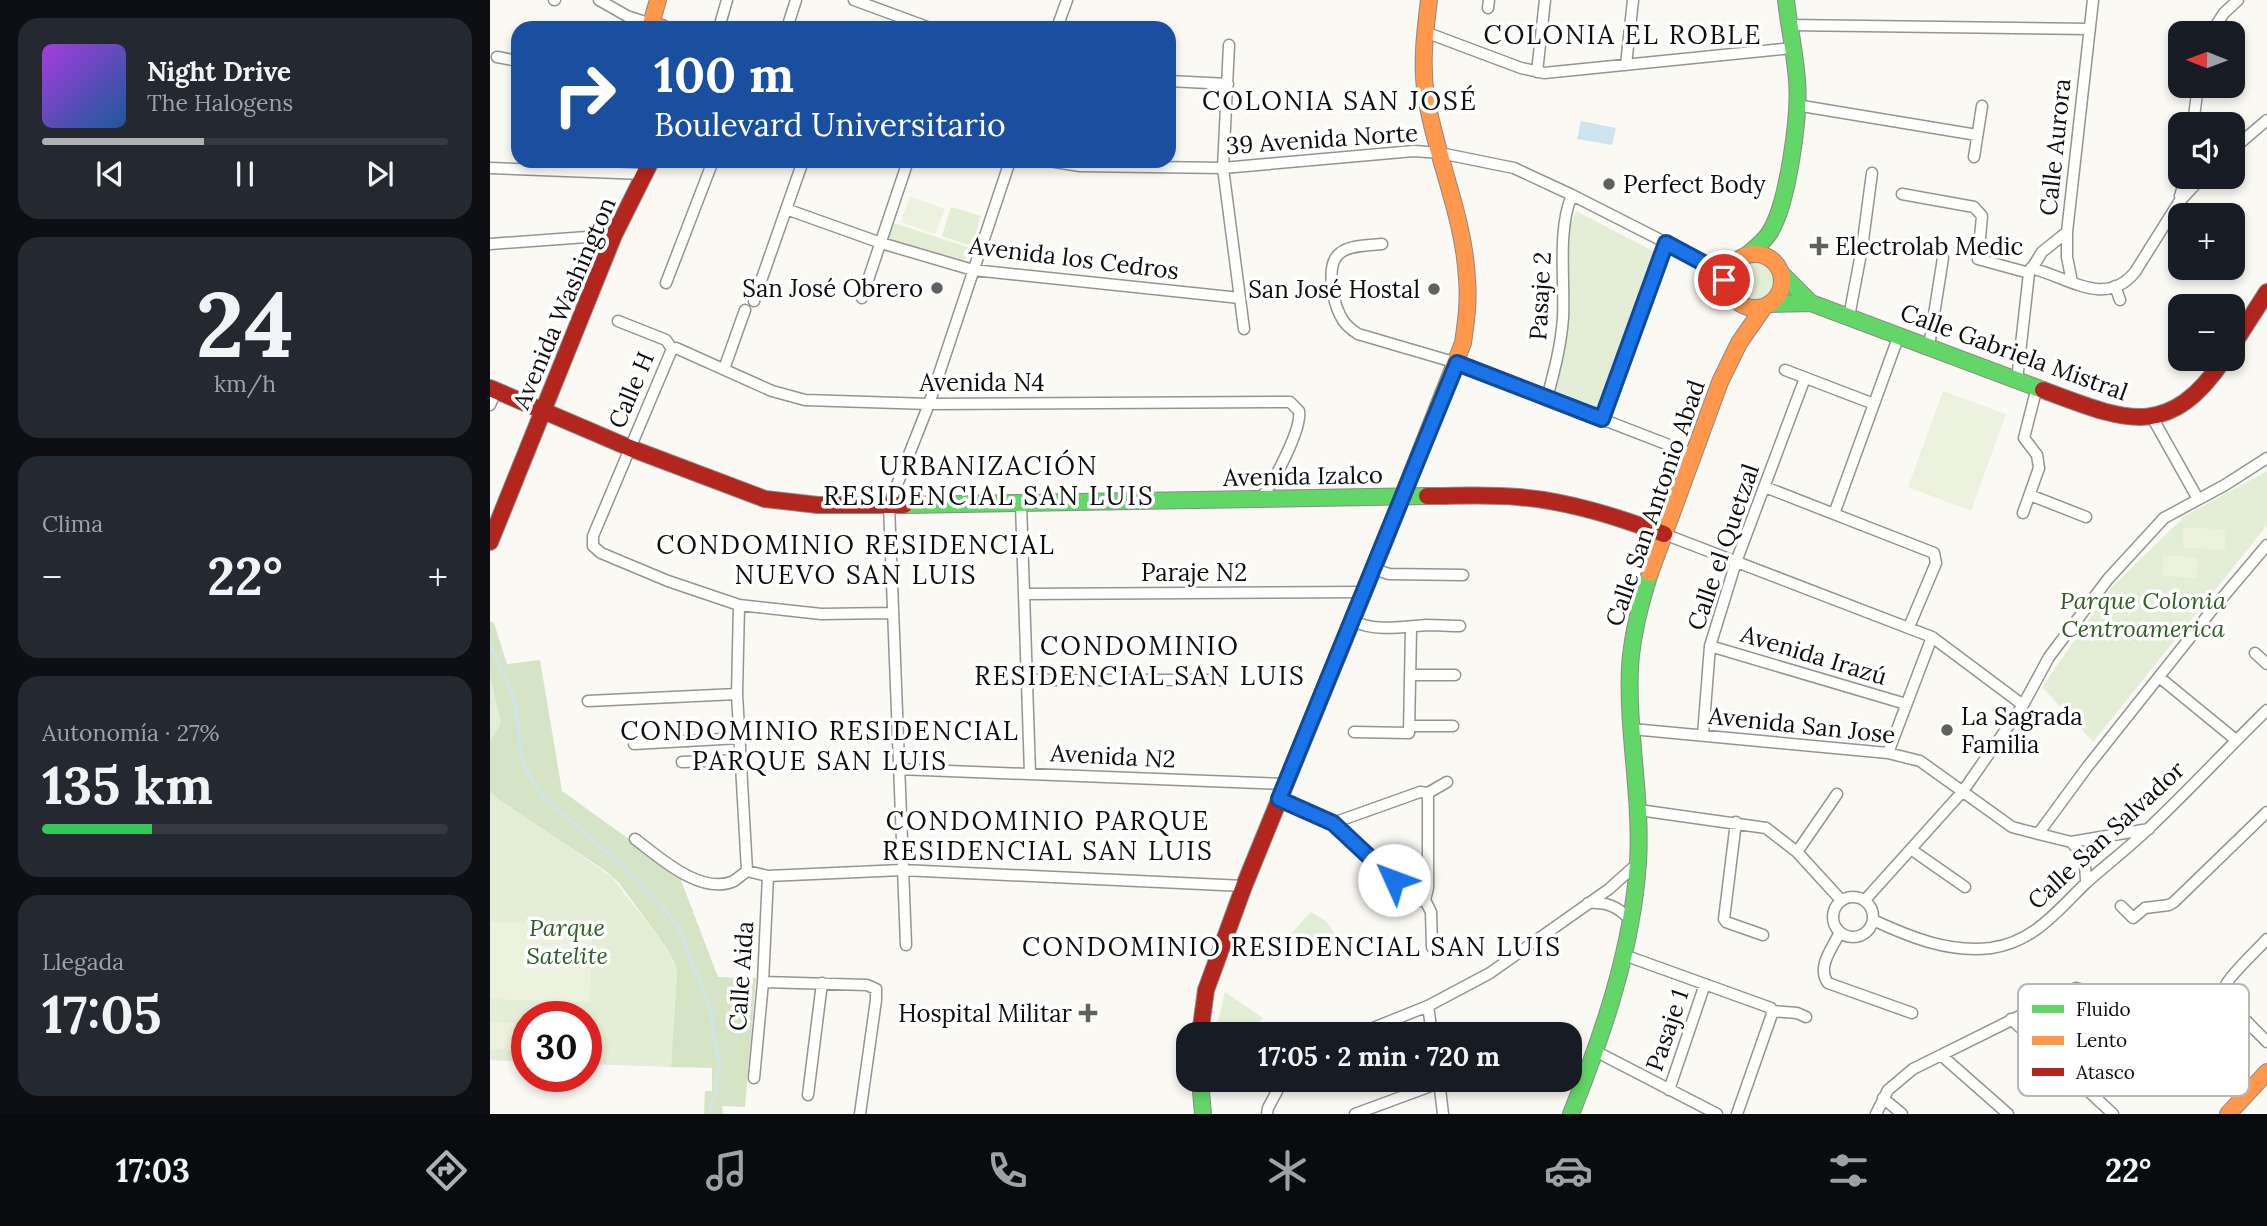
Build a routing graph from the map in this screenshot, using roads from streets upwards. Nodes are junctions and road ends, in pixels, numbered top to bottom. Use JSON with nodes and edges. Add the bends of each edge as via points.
{"nodes":[{"id":1,"x":599,"y":0,"type":"edge"},
{"id":2,"x":658,"y":0,"type":"edge"},
{"id":3,"x":727,"y":0,"type":"edge"},
{"id":4,"x":796,"y":0,"type":"edge"},
{"id":5,"x":854,"y":0,"type":"edge"},
{"id":6,"x":1067,"y":0,"type":"edge"},
{"id":7,"x":1429,"y":0,"type":"edge"},
{"id":8,"x":1545,"y":0,"type":"edge"},
{"id":9,"x":1634,"y":0,"type":"edge"},
{"id":10,"x":1786,"y":0,"type":"edge"},
{"id":11,"x":2093,"y":0,"type":"edge"},
{"id":12,"x":2238,"y":0,"type":"edge"},
{"id":13,"x":626,"y":16,"type":"junction"},
{"id":14,"x":623,"y":21,"type":"edge"},
{"id":15,"x":642,"y":21,"type":"edge"},
{"id":16,"x":657,"y":21,"type":"edge"},
{"id":17,"x":721,"y":21,"type":"edge"},
{"id":18,"x":789,"y":21,"type":"edge"},
{"id":19,"x":911,"y":21,"type":"edge"},
{"id":20,"x":1060,"y":21,"type":"edge"},
{"id":21,"x":2219,"y":21,"type":"edge"},
{"id":22,"x":1789,"y":25,"type":"junction"},
{"id":23,"x":2090,"y":29,"type":"junction"},
{"id":24,"x":1425,"y":33,"type":"junction"},
{"id":25,"x":1229,"y":45,"type":"dead end"},
{"id":26,"x":1792,"y":48,"type":"junction"},
{"id":27,"x":497,"y":57,"type":"dead end"},
{"id":28,"x":511,"y":60,"type":"edge"},
{"id":29,"x":1626,"y":65,"type":"junction"},
{"id":30,"x":1537,"y":72,"type":"junction"},
{"id":31,"x":1176,"y":81,"type":"edge"},
{"id":32,"x":1228,"y":83,"type":"junction"},
{"id":33,"x":1796,"y":105,"type":"junction"},
{"id":34,"x":1982,"y":106,"type":"dead end"},
{"id":35,"x":2267,"y":120,"type":"edge"},
{"id":36,"x":1977,"y":135,"type":"junction"},
{"id":37,"x":2245,"y":139,"type":"edge"},
{"id":38,"x":1440,"y":153,"type":"junction"},
{"id":39,"x":1974,"y":157,"type":"dead end"},
{"id":40,"x":511,"y":167,"type":"edge"},
{"id":41,"x":1176,"y":167,"type":"edge"},
{"id":42,"x":490,"y":168,"type":"edge"},
{"id":43,"x":647,"y":168,"type":"edge"},
{"id":44,"x":710,"y":168,"type":"edge"},
{"id":45,"x":800,"y":168,"type":"edge"},
{"id":46,"x":906,"y":168,"type":"edge"},
{"id":47,"x":1008,"y":168,"type":"edge"},
{"id":48,"x":1223,"y":168,"type":"junction"},
{"id":49,"x":1872,"y":173,"type":"dead end"},
{"id":50,"x":2183,"y":189,"type":"edge"},
{"id":51,"x":2191,"y":189,"type":"edge"},
{"id":52,"x":1902,"y":194,"type":"dead end"},
{"id":53,"x":1572,"y":195,"type":"junction"},
{"id":54,"x":2179,"y":202,"type":"junction"},
{"id":55,"x":786,"y":208,"type":"junction"},
{"id":56,"x":1778,"y":210,"type":"junction"},
{"id":57,"x":2067,"y":232,"type":"junction"},
{"id":58,"x":614,"y":235,"type":"junction"},
{"id":59,"x":881,"y":243,"type":"junction"},
{"id":60,"x":1666,"y":243,"type":"junction"},
{"id":61,"x":490,"y":244,"type":"edge"},
{"id":62,"x":1382,"y":244,"type":"dead end"},
{"id":63,"x":1744,"y":257,"type":"junction"},
{"id":64,"x":1943,"y":258,"type":"dead end"},
{"id":65,"x":1700,"y":260,"type":"junction"},
{"id":66,"x":973,"y":270,"type":"junction"},
{"id":67,"x":1780,"y":270,"type":"junction"},
{"id":68,"x":2030,"y":271,"type":"junction"},
{"id":69,"x":2072,"y":282,"type":"junction"},
{"id":70,"x":666,"y":283,"type":"dead end"},
{"id":71,"x":2116,"y":286,"type":"junction"},
{"id":72,"x":1730,"y":289,"type":"junction"},
{"id":73,"x":2267,"y":292,"type":"edge"},
{"id":74,"x":862,"y":298,"type":"dead end"},
{"id":75,"x":1240,"y":298,"type":"junction"},
{"id":76,"x":754,"y":300,"type":"dead end"},
{"id":77,"x":2120,"y":300,"type":"dead end"},
{"id":78,"x":1811,"y":303,"type":"junction"},
{"id":79,"x":1767,"y":306,"type":"junction"},
{"id":80,"x":745,"y":310,"type":"dead end"},
{"id":81,"x":1850,"y":317,"type":"junction"},
{"id":82,"x":618,"y":321,"type":"dead end"},
{"id":83,"x":2245,"y":326,"type":"edge"},
{"id":84,"x":1244,"y":329,"type":"dead end"},
{"id":85,"x":1899,"y":335,"type":"junction"},
{"id":86,"x":1929,"y":346,"type":"junction"},
{"id":87,"x":672,"y":349,"type":"junction"},
{"id":88,"x":1729,"y":359,"type":"junction"},
{"id":89,"x":1457,"y":363,"type":"junction"},
{"id":90,"x":724,"y":369,"type":"junction"},
{"id":91,"x":1784,"y":370,"type":"dead end"},
{"id":92,"x":2216,"y":371,"type":"edge"},
{"id":93,"x":1805,"y":378,"type":"junction"},
{"id":94,"x":2017,"y":380,"type":"junction"},
{"id":95,"x":2037,"y":387,"type":"junction"},
{"id":96,"x":492,"y":395,"type":"edge"},
{"id":97,"x":1547,"y":398,"type":"junction"},
{"id":98,"x":929,"y":404,"type":"junction"},
{"id":99,"x":1874,"y":404,"type":"junction"},
{"id":100,"x":544,"y":411,"type":"junction"},
{"id":101,"x":2152,"y":417,"type":"junction"},
{"id":102,"x":1602,"y":419,"type":"junction"},
{"id":103,"x":630,"y":448,"type":"junction"},
{"id":104,"x":1692,"y":454,"type":"junction"},
{"id":105,"x":2267,"y":458,"type":"edge"},
{"id":106,"x":1765,"y":487,"type":"junction"},
{"id":107,"x":2030,"y":495,"type":"junction"},
{"id":108,"x":1402,"y":497,"type":"junction"},
{"id":109,"x":2198,"y":499,"type":"junction"},
{"id":110,"x":1259,"y":500,"type":"junction"},
{"id":111,"x":1021,"y":504,"type":"junction"},
{"id":112,"x":889,"y":505,"type":"junction"},
{"id":113,"x":2023,"y":513,"type":"dead end"},
{"id":114,"x":1834,"y":514,"type":"junction"},
{"id":115,"x":2086,"y":517,"type":"dead end"},
{"id":116,"x":1664,"y":534,"type":"junction"},
{"id":117,"x":490,"y":542,"type":"edge"},
{"id":118,"x":2267,"y":545,"type":"edge"},
{"id":119,"x":1736,"y":562,"type":"junction"},
{"id":120,"x":1374,"y":569,"type":"junction"},
{"id":121,"x":1463,"y":575,"type":"dead end"},
{"id":122,"x":1364,"y":592,"type":"junction"},
{"id":123,"x":1025,"y":594,"type":"junction"},
{"id":124,"x":739,"y":605,"type":"junction"},
{"id":125,"x":892,"y":613,"type":"junction"},
{"id":126,"x":1353,"y":621,"type":"junction"},
{"id":127,"x":1460,"y":626,"type":"dead end"},
{"id":128,"x":1909,"y":627,"type":"junction"},
{"id":129,"x":1411,"y":628,"type":"junction"},
{"id":130,"x":1932,"y":637,"type":"junction"},
{"id":131,"x":1710,"y":646,"type":"junction"},
{"id":132,"x":2255,"y":653,"type":"dead end"},
{"id":133,"x":2267,"y":664,"type":"edge"},
{"id":134,"x":1410,"y":675,"type":"junction"},
{"id":135,"x":1455,"y":675,"type":"dead end"},
{"id":136,"x":2158,"y":677,"type":"junction"},
{"id":137,"x":1027,"y":680,"type":"junction"},
{"id":138,"x":1221,"y":680,"type":"dead end"},
{"id":139,"x":737,"y":694,"type":"junction"},
{"id":140,"x":588,"y":701,"type":"dead end"},
{"id":141,"x":1906,"y":704,"type":"junction"},
{"id":142,"x":2023,"y":705,"type":"junction"},
{"id":143,"x":2267,"y":710,"type":"edge"},
{"id":144,"x":1453,"y":726,"type":"dead end"},
{"id":145,"x":1409,"y":729,"type":"junction"},
{"id":146,"x":1632,"y":729,"type":"junction"},
{"id":147,"x":1354,"y":732,"type":"dead end"},
{"id":148,"x":1703,"y":735,"type":"junction"},
{"id":149,"x":739,"y":738,"type":"junction"},
{"id":150,"x":2236,"y":740,"type":"junction"},
{"id":151,"x":634,"y":744,"type":"dead end"},
{"id":152,"x":1888,"y":753,"type":"junction"},
{"id":153,"x":740,"y":760,"type":"junction"},
{"id":154,"x":682,"y":762,"type":"dead end"},
{"id":155,"x":898,"y":769,"type":"junction"},
{"id":156,"x":1030,"y":773,"type":"junction"},
{"id":157,"x":1447,"y":782,"type":"dead end"},
{"id":158,"x":1963,"y":791,"type":"junction"},
{"id":159,"x":1282,"y":792,"type":"junction"},
{"id":160,"x":1428,"y":793,"type":"junction"},
{"id":161,"x":1837,"y":794,"type":"dead end"},
{"id":162,"x":1639,"y":810,"type":"junction"},
{"id":163,"x":2267,"y":812,"type":"edge"},
{"id":164,"x":1736,"y":822,"type":"junction"},
{"id":165,"x":1333,"y":823,"type":"junction"},
{"id":166,"x":2149,"y":829,"type":"junction"},
{"id":167,"x":2038,"y":834,"type":"junction"},
{"id":168,"x":635,"y":839,"type":"dead end"},
{"id":169,"x":2071,"y":842,"type":"junction"},
{"id":170,"x":1912,"y":850,"type":"junction"},
{"id":171,"x":1797,"y":852,"type":"junction"},
{"id":172,"x":1638,"y":863,"type":"junction"},
{"id":173,"x":902,"y":870,"type":"junction"},
{"id":174,"x":747,"y":871,"type":"junction"},
{"id":175,"x":768,"y":876,"type":"junction"},
{"id":176,"x":2086,"y":883,"type":"junction"},
{"id":177,"x":1244,"y":887,"type":"junction"},
{"id":178,"x":1965,"y":887,"type":"dead end"},
{"id":179,"x":1425,"y":900,"type":"junction"},
{"id":180,"x":1841,"y":900,"type":"junction"},
{"id":181,"x":1865,"y":900,"type":"junction"},
{"id":182,"x":1588,"y":903,"type":"junction"},
{"id":183,"x":2121,"y":906,"type":"dead end"},
{"id":184,"x":1630,"y":920,"type":"junction"},
{"id":185,"x":1873,"y":920,"type":"junction"},
{"id":186,"x":1840,"y":932,"type":"junction"},
{"id":187,"x":1763,"y":935,"type":"dead end"},
{"id":188,"x":2267,"y":939,"type":"edge"},
{"id":189,"x":906,"y":944,"type":"dead end"},
{"id":190,"x":1432,"y":947,"type":"dead end"},
{"id":191,"x":1623,"y":955,"type":"junction"},
{"id":192,"x":763,"y":982,"type":"junction"},
{"id":193,"x":822,"y":983,"type":"junction"},
{"id":194,"x":1705,"y":984,"type":"junction"},
{"id":195,"x":2228,"y":984,"type":"edge"},
{"id":196,"x":1428,"y":1006,"type":"junction"},
{"id":197,"x":1771,"y":1009,"type":"junction"},
{"id":198,"x":1912,"y":1013,"type":"dead end"},
{"id":199,"x":2018,"y":1016,"type":"edge"},
{"id":200,"x":1806,"y":1017,"type":"dead end"},
{"id":201,"x":2011,"y":1019,"type":"junction"},
{"id":202,"x":1202,"y":1022,"type":"edge"},
{"id":203,"x":1387,"y":1022,"type":"edge"},
{"id":204,"x":1430,"y":1022,"type":"edge"},
{"id":205,"x":2249,"y":1023,"type":"edge"},
{"id":206,"x":2018,"y":1026,"type":"edge"},
{"id":207,"x":2267,"y":1042,"type":"edge"},
{"id":208,"x":1597,"y":1052,"type":"junction"},
{"id":209,"x":1941,"y":1055,"type":"junction"},
{"id":210,"x":2267,"y":1072,"type":"edge"},
{"id":211,"x":754,"y":1078,"type":"dead end"},
{"id":212,"x":1668,"y":1090,"type":"junction"},
{"id":213,"x":2249,"y":1091,"type":"edge"},
{"id":214,"x":1201,"y":1092,"type":"edge"},
{"id":215,"x":1277,"y":1092,"type":"edge"},
{"id":216,"x":1411,"y":1092,"type":"edge"},
{"id":217,"x":1440,"y":1092,"type":"edge"},
{"id":218,"x":808,"y":1095,"type":"dead end"},
{"id":219,"x":2094,"y":1096,"type":"edge"},
{"id":220,"x":2245,"y":1096,"type":"edge"},
{"id":221,"x":1883,"y":1098,"type":"junction"},
{"id":222,"x":860,"y":1114,"type":"edge"},
{"id":223,"x":1203,"y":1114,"type":"edge"},
{"id":224,"x":1267,"y":1114,"type":"edge"},
{"id":225,"x":1355,"y":1114,"type":"edge"},
{"id":226,"x":1443,"y":1114,"type":"edge"},
{"id":227,"x":1571,"y":1114,"type":"edge"},
{"id":228,"x":1717,"y":1114,"type":"edge"},
{"id":229,"x":1737,"y":1114,"type":"edge"},
{"id":230,"x":1876,"y":1114,"type":"edge"},
{"id":231,"x":1902,"y":1114,"type":"edge"},
{"id":232,"x":2007,"y":1114,"type":"edge"},
{"id":233,"x":2113,"y":1114,"type":"edge"},
{"id":234,"x":2228,"y":1114,"type":"edge"}],
"edges":[{"from":1,"to":13,"type":"street"},
{"from":2,"to":16,"type":"street"},
{"from":3,"to":17,"type":"street"},
{"from":4,"to":18,"type":"street"},
{"from":5,"to":19,"type":"street"},
{"from":6,"to":20,"type":"street"},
{"from":7,"to":24,"type":"street"},
{"from":8,"to":30,"type":"street"},
{"from":9,"to":29,"type":"street"},
{"from":10,"to":22,"type":"street"},
{"from":11,"to":23,"type":"street","name":"Calle Aurora"},
{"from":12,"to":21,"type":"street"},
{"from":13,"to":14,"type":"street"},
{"from":13,"to":15,"type":"street"},
{"from":22,"to":23,"type":"street"},
{"from":22,"to":26,"type":"street"},
{"from":23,"to":57,"type":"street","name":"Calle Aurora"},
{"from":24,"to":30,"type":"street"},
{"from":24,"to":38,"type":"street","via":[[1425,94]]},
{"from":25,"to":32,"type":"street"},
{"from":26,"to":29,"type":"street"},
{"from":26,"to":33,"type":"street"},
{"from":27,"to":28,"type":"street"},
{"from":29,"to":30,"type":"street"},
{"from":31,"to":32,"type":"street"},
{"from":32,"to":48,"type":"street"},
{"from":33,"to":36,"type":"street"},
{"from":33,"to":56,"type":"street"},
{"from":34,"to":36,"type":"street"},
{"from":35,"to":37,"type":"street"},
{"from":36,"to":39,"type":"street"},
{"from":38,"to":48,"type":"street","name":"39 Avenida Norte","via":[[1414,151]]},
{"from":38,"to":53,"type":"street","name":"39 Avenida Norte","via":[[1514,168]]},
{"from":38,"to":89,"type":"street","via":[[1469,276],[1469,317]]},
{"from":40,"to":42,"type":"street"},
{"from":41,"to":48,"type":"street","name":"39 Avenida Norte"},
{"from":43,"to":58,"type":"street","name":"Avenida Washington"},
{"from":44,"to":70,"type":"street"},
{"from":45,"to":55,"type":"street"},
{"from":46,"to":59,"type":"street"},
{"from":47,"to":66,"type":"street"},
{"from":48,"to":75,"type":"street"},
{"from":49,"to":81,"type":"street"},
{"from":50,"to":54,"type":"street"},
{"from":51,"to":54,"type":"street"},
{"from":52,"to":68,"type":"street","via":[[1975,208],[1982,216],[1978,259]]},
{"from":53,"to":60,"type":"street","name":"39 Avenida Norte"},
{"from":53,"to":97,"type":"street","name":"Pasaje 2","via":[[1564,227],[1561,334]]},
{"from":54,"to":71,"type":"street","via":[[2132,276]]},
{"from":55,"to":59,"type":"street","name":"Avenida los Cedros"},
{"from":55,"to":76,"type":"street"},
{"from":56,"to":63,"type":"street","via":[[1767,236]]},
{"from":56,"to":67,"type":"street"},
{"from":57,"to":68,"type":"street","name":"Calle Aurora","via":[[2042,252]]},
{"from":57,"to":69,"type":"street"},
{"from":58,"to":61,"type":"street"},
{"from":58,"to":100,"type":"street","name":"Avenida Washington"},
{"from":59,"to":66,"type":"street","name":"Avenida los Cedros"},
{"from":59,"to":74,"type":"street"},
{"from":60,"to":65,"type":"street","name":"39 Avenida Norte"},
{"from":60,"to":102,"type":"street"},
{"from":62,"to":89,"type":"street","via":[[1350,248],[1334,260],[1331,281],[1339,314],[1358,334]]},
{"from":63,"to":65,"type":"street","name":"39 Avenida Norte","via":[[1719,263]]},
{"from":63,"to":67,"type":"street","via":[[1766,256]]},
{"from":63,"to":72,"type":"street","via":[[1731,269]]},
{"from":64,"to":86,"type":"street"},
{"from":65,"to":72,"type":"street","name":"39 Avenida Norte"},
{"from":66,"to":75,"type":"street","name":"Avenida los Cedros"},
{"from":66,"to":98,"type":"street"},
{"from":67,"to":78,"type":"street","name":"Calle Gabriela Mistral"},
{"from":67,"to":79,"type":"street","via":[[1781,290]]},
{"from":68,"to":69,"type":"street"},
{"from":68,"to":94,"type":"street"},
{"from":69,"to":71,"type":"street","via":[[2097,291]]},
{"from":71,"to":77,"type":"street"},
{"from":72,"to":79,"type":"street","via":[[1746,307]]},
{"from":72,"to":88,"type":"street","name":"Calle San Antonio Abad","via":[[1735,327]]},
{"from":73,"to":83,"type":"street"},
{"from":75,"to":84,"type":"street"},
{"from":78,"to":79,"type":"street","name":"Calle Gabriela Mistral"},
{"from":78,"to":81,"type":"street","name":"Calle Gabriela Mistral"},
{"from":79,"to":88,"type":"street","name":"Calle San Antonio Abad","via":[[1749,323]]},
{"from":80,"to":90,"type":"street"},
{"from":81,"to":85,"type":"street","name":"Calle Gabriela Mistral"},
{"from":82,"to":87,"type":"street","name":"Avenida N4","via":[[666,340]]},
{"from":85,"to":86,"type":"street","name":"Calle Gabriela Mistral"},
{"from":85,"to":99,"type":"street"},
{"from":86,"to":94,"type":"street","name":"Calle Gabriela Mistral"},
{"from":87,"to":90,"type":"street","name":"Avenida N4"},
{"from":87,"to":103,"type":"street","name":"Calle H"},
{"from":88,"to":104,"type":"street","name":"Calle San Antonio Abad"},
{"from":89,"to":97,"type":"street"},
{"from":89,"to":108,"type":"street"},
{"from":90,"to":98,"type":"street","name":"Avenida N4","via":[[805,400]]},
{"from":91,"to":93,"type":"street"},
{"from":92,"to":101,"type":"street","name":"Calle Gabriela Mistral","via":[[2193,399]]},
{"from":93,"to":99,"type":"street"},
{"from":93,"to":106,"type":"street","name":"Calle el Quetzal"},
{"from":94,"to":95,"type":"street","name":"Calle Gabriela Mistral"},
{"from":95,"to":101,"type":"street","name":"Calle Gabriela Mistral","via":[[2120,416]]},
{"from":95,"to":107,"type":"street","via":[[2024,438],[2037,454],[2039,468]]},
{"from":96,"to":100,"type":"street","name":"Avenida Izalco"},
{"from":97,"to":102,"type":"street"},
{"from":98,"to":110,"type":"street","name":"Avenida N4","via":[[1290,402],[1299,411],[1299,423],[1269,490]]},
{"from":98,"to":112,"type":"street"},
{"from":99,"to":114,"type":"street"},
{"from":100,"to":103,"type":"street","name":"Avenida Izalco"},
{"from":100,"to":117,"type":"street","name":"Avenida Washington"},
{"from":101,"to":109,"type":"street"},
{"from":102,"to":104,"type":"street"},
{"from":103,"to":112,"type":"street","name":"Avenida Izalco","via":[[765,499]]},
{"from":103,"to":124,"type":"street","name":"Calle H","via":[[593,536],[593,546],[668,581]]},
{"from":104,"to":116,"type":"street","name":"Calle San Antonio Abad"},
{"from":105,"to":109,"type":"street"},
{"from":106,"to":114,"type":"street"},
{"from":106,"to":119,"type":"street","name":"Calle el Quetzal"},
{"from":107,"to":113,"type":"street"},
{"from":107,"to":115,"type":"street"},
{"from":108,"to":110,"type":"street","name":"Avenida Izalco"},
{"from":108,"to":116,"type":"street","name":"Avenida Izalco","via":[[1532,498],[1583,506]]},
{"from":108,"to":120,"type":"street"},
{"from":109,"to":142,"type":"street","via":[[2164,518],[2108,579],[2049,657]]},
{"from":110,"to":111,"type":"street","name":"Avenida Izalco"},
{"from":111,"to":112,"type":"street","name":"Avenida Izalco"},
{"from":111,"to":123,"type":"street"},
{"from":112,"to":125,"type":"street"},
{"from":114,"to":128,"type":"street","via":[[1934,553],[1936,564]]},
{"from":116,"to":119,"type":"street","name":"Avenida Izalco"},
{"from":116,"to":146,"type":"street","name":"Calle San Antonio Abad","via":[[1633,633]]},
{"from":118,"to":136,"type":"street"},
{"from":119,"to":128,"type":"street","name":"Avenida Izalco"},
{"from":119,"to":131,"type":"street","name":"Calle el Quetzal"},
{"from":120,"to":121,"type":"street","via":[[1389,574]]},
{"from":120,"to":122,"type":"street"},
{"from":122,"to":123,"type":"street","name":"Paraje N2"},
{"from":122,"to":126,"type":"street"},
{"from":123,"to":137,"type":"street"},
{"from":124,"to":125,"type":"street","via":[[821,614]]},
{"from":124,"to":139,"type":"street"},
{"from":125,"to":155,"type":"street"},
{"from":126,"to":129,"type":"street"},
{"from":126,"to":159,"type":"street"},
{"from":127,"to":129,"type":"street"},
{"from":128,"to":130,"type":"street","name":"Avenida Izalco"},
{"from":129,"to":134,"type":"street"},
{"from":130,"to":141,"type":"street"},
{"from":130,"to":142,"type":"street","name":"Avenida Izalco"},
{"from":131,"to":141,"type":"street","name":"Avenida Irazú"},
{"from":131,"to":148,"type":"street","name":"Calle el Quetzal"},
{"from":132,"to":133,"type":"street"},
{"from":134,"to":135,"type":"street"},
{"from":134,"to":145,"type":"street"},
{"from":136,"to":150,"type":"street"},
{"from":136,"to":167,"type":"street"},
{"from":137,"to":138,"type":"street"},
{"from":137,"to":156,"type":"street"},
{"from":139,"to":140,"type":"street"},
{"from":139,"to":149,"type":"street"},
{"from":141,"to":152,"type":"street"},
{"from":142,"to":158,"type":"street"},
{"from":143,"to":150,"type":"street","name":"Calle San Salvador"},
{"from":144,"to":145,"type":"street"},
{"from":145,"to":147,"type":"street"},
{"from":146,"to":148,"type":"street","name":"Avenida San Jose"},
{"from":146,"to":162,"type":"street","name":"Calle San Antonio Abad"},
{"from":148,"to":152,"type":"street","name":"Avenida San Jose"},
{"from":149,"to":151,"type":"street"},
{"from":149,"to":153,"type":"street"},
{"from":150,"to":166,"type":"street","name":"Calle San Salvador"},
{"from":152,"to":158,"type":"street","name":"Avenida San Jose","via":[[1920,761]]},
{"from":153,"to":154,"type":"street"},
{"from":153,"to":174,"type":"street"},
{"from":155,"to":156,"type":"street","name":"Avenida N2"},
{"from":155,"to":173,"type":"street"},
{"from":156,"to":159,"type":"street","name":"Avenida N2"},
{"from":157,"to":160,"type":"street"},
{"from":158,"to":167,"type":"street","name":"Avenida San Jose","via":[[2012,827]]},
{"from":158,"to":170,"type":"street"},
{"from":159,"to":165,"type":"street"},
{"from":159,"to":177,"type":"street"},
{"from":160,"to":165,"type":"street"},
{"from":160,"to":179,"type":"street"},
{"from":161,"to":171,"type":"street"},
{"from":162,"to":164,"type":"street"},
{"from":162,"to":172,"type":"street","name":"Calle San Antonio Abad"},
{"from":163,"to":183,"type":"street","via":[[2169,905],[2145,908],[2133,918]]},
{"from":164,"to":171,"type":"street","via":[[1766,828]]},
{"from":164,"to":187,"type":"street","via":[[1724,919]]},
{"from":165,"to":179,"type":"street","via":[[1414,899]]},
{"from":166,"to":169,"type":"street","name":"Avenida San Jose"},
{"from":166,"to":176,"type":"street","name":"Calle San Salvador"},
{"from":167,"to":169,"type":"street","name":"Avenida San Jose"},
{"from":168,"to":174,"type":"street","via":[[685,876],[703,882],[733,881]]},
{"from":169,"to":176,"type":"street","via":[[2081,852]]},
{"from":170,"to":178,"type":"street"},
{"from":170,"to":181,"type":"street"},
{"from":171,"to":180,"type":"street"},
{"from":172,"to":182,"type":"street"},
{"from":172,"to":184,"type":"street","name":"Calle San Antonio Abad"},
{"from":173,"to":175,"type":"street"},
{"from":173,"to":177,"type":"street"},
{"from":173,"to":189,"type":"street"},
{"from":174,"to":175,"type":"street"},
{"from":175,"to":192,"type":"street","name":"Calle Aida"},
{"from":176,"to":185,"type":"street","name":"Calle San Salvador","via":[[2048,922],[2022,938],[1992,948],[1934,944]]},
{"from":177,"to":202,"type":"street","via":[[1206,990]]},
{"from":179,"to":190,"type":"street","via":[[1431,912]]},
{"from":180,"to":181,"type":"street","via":[[1853,896]]},
{"from":180,"to":186,"type":"street","via":[[1833,913]]},
{"from":181,"to":185,"type":"street"},
{"from":182,"to":184,"type":"street","via":[[1607,904]]},
{"from":182,"to":196,"type":"street","via":[[1490,973]]},
{"from":184,"to":191,"type":"street","name":"Calle San Antonio Abad"},
{"from":185,"to":186,"type":"street","via":[[1862,935]]},
{"from":186,"to":198,"type":"street","via":[[1823,967],[1828,983]]},
{"from":188,"to":195,"type":"street"},
{"from":191,"to":194,"type":"street"},
{"from":191,"to":208,"type":"street","name":"Calle San Antonio Abad"},
{"from":192,"to":193,"type":"street"},
{"from":192,"to":211,"type":"street","name":"Calle Aida"},
{"from":193,"to":218,"type":"street"},
{"from":193,"to":222,"type":"street","via":[[876,989]]},
{"from":194,"to":197,"type":"street"},
{"from":194,"to":212,"type":"street","name":"Pasaje 1"},
{"from":196,"to":203,"type":"street"},
{"from":196,"to":204,"type":"street"},
{"from":197,"to":200,"type":"street"},
{"from":197,"to":229,"type":"street"},
{"from":199,"to":201,"type":"street"},
{"from":201,"to":206,"type":"street"},
{"from":201,"to":209,"type":"street"},
{"from":205,"to":207,"type":"street"},
{"from":208,"to":212,"type":"street"},
{"from":208,"to":227,"type":"street","name":"Calle San Antonio Abad"},
{"from":209,"to":221,"type":"street","via":[[1905,1074]]},
{"from":209,"to":232,"type":"street"},
{"from":210,"to":213,"type":"street"},
{"from":212,"to":228,"type":"street"},
{"from":214,"to":223,"type":"street"},
{"from":215,"to":224,"type":"street"},
{"from":216,"to":225,"type":"street"},
{"from":217,"to":226,"type":"street"},
{"from":219,"to":233,"type":"street"},
{"from":220,"to":234,"type":"street"},
{"from":221,"to":230,"type":"street"},
{"from":221,"to":231,"type":"street"}]}
